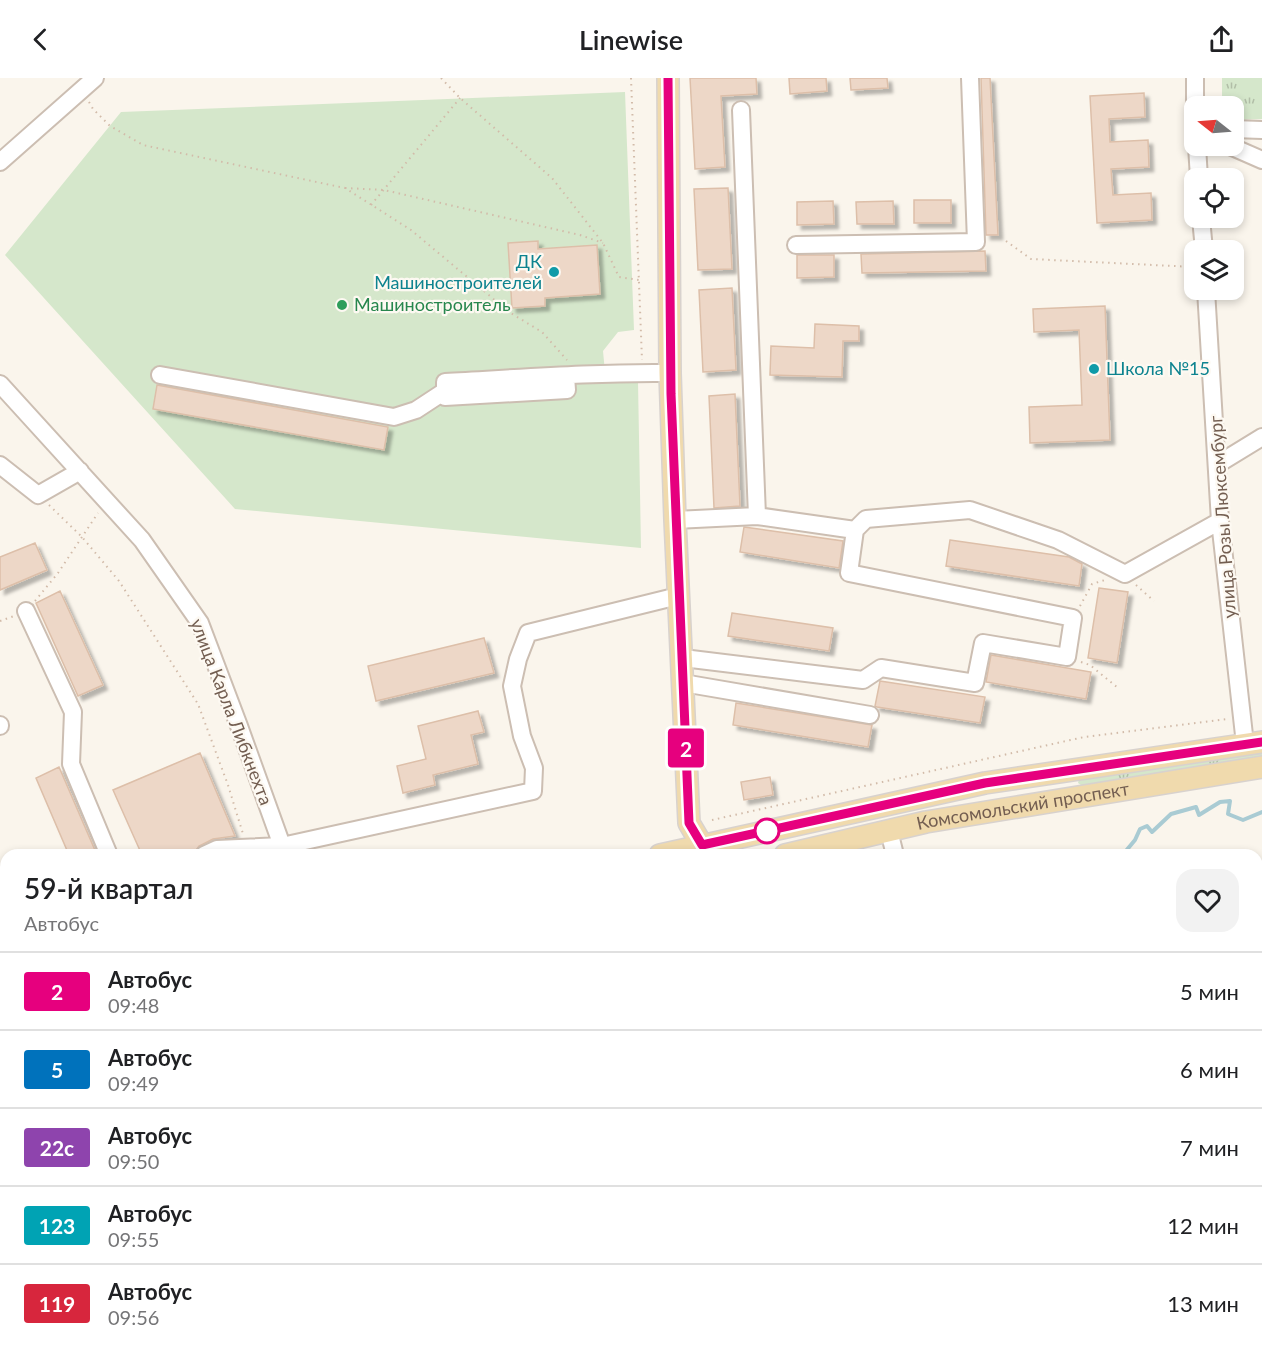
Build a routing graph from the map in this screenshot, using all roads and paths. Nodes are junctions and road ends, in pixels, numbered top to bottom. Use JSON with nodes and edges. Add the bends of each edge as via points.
{"nodes":[{"id":1,"x":441,"y":78,"type":"edge"},
{"id":2,"x":631,"y":78,"type":"edge"},
{"id":3,"x":668,"y":78,"type":"edge"},
{"id":4,"x":970,"y":78,"type":"edge"},
{"id":5,"x":1195,"y":78,"type":"edge"},
{"id":6,"x":89,"y":83,"type":"edge"},
{"id":7,"x":1195,"y":96,"type":"edge"},
{"id":8,"x":460,"y":98,"type":"junction"},
{"id":9,"x":741,"y":110,"type":"dead end"},
{"id":10,"x":1244,"y":129,"type":"edge"},
{"id":11,"x":1262,"y":130,"type":"edge"},
{"id":12,"x":1244,"y":152,"type":"edge"},
{"id":13,"x":1262,"y":160,"type":"edge"},
{"id":14,"x":0,"y":162,"type":"edge"},
{"id":15,"x":345,"y":189,"type":"junction"},
{"id":16,"x":384,"y":190,"type":"junction"},
{"id":17,"x":371,"y":205,"type":"junction"},
{"id":18,"x":1006,"y":242,"type":"dead end"},
{"id":19,"x":603,"y":243,"type":"junction"},
{"id":20,"x":795,"y":245,"type":"dead end"},
{"id":21,"x":1184,"y":267,"type":"edge"},
{"id":22,"x":639,"y":280,"type":"junction"},
{"id":23,"x":1207,"y":300,"type":"edge"},
{"id":24,"x":643,"y":372,"type":"junction"},
{"id":25,"x":670,"y":372,"type":"junction"},
{"id":26,"x":160,"y":375,"type":"dead end"},
{"id":27,"x":574,"y":375,"type":"junction"},
{"id":28,"x":0,"y":384,"type":"edge"},
{"id":29,"x":1262,"y":437,"type":"edge"},
{"id":30,"x":1218,"y":464,"type":"junction"},
{"id":31,"x":0,"y":465,"type":"edge"},
{"id":32,"x":80,"y":471,"type":"junction"},
{"id":33,"x":38,"y":495,"type":"junction"},
{"id":34,"x":106,"y":500,"type":"junction"},
{"id":35,"x":757,"y":516,"type":"junction"},
{"id":36,"x":675,"y":520,"type":"junction"},
{"id":37,"x":1220,"y":521,"type":"junction"},
{"id":38,"x":855,"y":530,"type":"junction"},
{"id":39,"x":82,"y":537,"type":"junction"},
{"id":40,"x":1125,"y":574,"type":"junction"},
{"id":41,"x":678,"y":596,"type":"junction"},
{"id":42,"x":1154,"y":601,"type":"dead end"},
{"id":43,"x":26,"y":611,"type":"joint"},
{"id":44,"x":1073,"y":618,"type":"junction"},
{"id":45,"x":1068,"y":657,"type":"junction"},
{"id":46,"x":683,"y":658,"type":"junction"},
{"id":47,"x":683,"y":683,"type":"junction"},
{"id":48,"x":1118,"y":688,"type":"dead end"},
{"id":49,"x":870,"y":715,"type":"dead end"},
{"id":50,"x":1241,"y":717,"type":"junction"},
{"id":51,"x":1253,"y":743,"type":"edge"},
{"id":52,"x":1262,"y":767,"type":"edge"},
{"id":53,"x":1062,"y":771,"type":"junction"},
{"id":54,"x":1066,"y":799,"type":"junction"},
{"id":55,"x":712,"y":820,"type":"dead end"},
{"id":56,"x":889,"y":831,"type":"junction"},
{"id":57,"x":702,"y":845,"type":"junction"},
{"id":58,"x":248,"y":848,"type":"junction"},
{"id":59,"x":106,"y":849,"type":"edge"},
{"id":60,"x":218,"y":849,"type":"edge"},
{"id":61,"x":266,"y":849,"type":"edge"},
{"id":62,"x":283,"y":849,"type":"edge"},
{"id":63,"x":287,"y":849,"type":"edge"},
{"id":64,"x":685,"y":849,"type":"edge"},
{"id":65,"x":811,"y":849,"type":"edge"},
{"id":66,"x":894,"y":849,"type":"edge"}],
"edges":[{"from":1,"to":8,"type":"path"},
{"from":2,"to":22,"type":"path"},
{"from":3,"to":25,"type":"main road"},
{"from":4,"to":20,"type":"street","via":[[976,242]]},
{"from":5,"to":7,"type":"street"},
{"from":6,"to":14,"type":"street"},
{"from":6,"to":15,"type":"path","via":[[93,109],[110,126],[143,145]]},
{"from":8,"to":16,"type":"path"},
{"from":8,"to":19,"type":"path","via":[[552,178]]},
{"from":9,"to":35,"type":"street"},
{"from":10,"to":11,"type":"street"},
{"from":12,"to":13,"type":"street"},
{"from":15,"to":16,"type":"path"},
{"from":15,"to":17,"type":"path"},
{"from":16,"to":17,"type":"path"},
{"from":16,"to":19,"type":"path"},
{"from":17,"to":27,"type":"path","via":[[411,230],[509,312],[542,332]]},
{"from":18,"to":21,"type":"path","via":[[1031,259]]},
{"from":19,"to":22,"type":"path","via":[[619,277]]},
{"from":22,"to":24,"type":"path"},
{"from":23,"to":30,"type":"street","name":"улица Розы Люксембург"},
{"from":24,"to":25,"type":"street"},
{"from":24,"to":27,"type":"street"},
{"from":25,"to":36,"type":"main road"},
{"from":26,"to":27,"type":"street","via":[[394,417],[416,410],[445,391],[445,382]]},
{"from":28,"to":32,"type":"street","name":"улица Карла Либкнехта"},
{"from":29,"to":30,"type":"street"},
{"from":30,"to":37,"type":"street","name":"улица Розы Люксембург"},
{"from":31,"to":33,"type":"street"},
{"from":32,"to":33,"type":"street"},
{"from":32,"to":34,"type":"street","name":"улица Карла Либкнехта"},
{"from":33,"to":39,"type":"path"},
{"from":34,"to":39,"type":"path"},
{"from":34,"to":62,"type":"street","name":"улица Карла Либкнехта","via":[[142,540],[200,623]]},
{"from":35,"to":36,"type":"street"},
{"from":35,"to":38,"type":"street"},
{"from":36,"to":41,"type":"main road"},
{"from":37,"to":40,"type":"street"},
{"from":37,"to":50,"type":"street","name":"улица Розы Люксембург"},
{"from":38,"to":40,"type":"street","via":[[866,519],[970,510],[1058,540]]},
{"from":38,"to":44,"type":"street","via":[[849,573]]},
{"from":39,"to":43,"type":"path"},
{"from":39,"to":58,"type":"path","via":[[119,581],[198,704]]},
{"from":40,"to":42,"type":"path"},
{"from":40,"to":44,"type":"path","via":[[1092,584]]},
{"from":41,"to":46,"type":"main road"},
{"from":41,"to":63,"type":"street","via":[[528,633],[512,686],[522,736],[534,768],[533,791]]},
{"from":43,"to":59,"type":"street","via":[[73,712],[71,764]]},
{"from":44,"to":45,"type":"street"},
{"from":45,"to":46,"type":"street","via":[[983,643],[975,683],[881,668],[863,680]]},
{"from":45,"to":48,"type":"path","via":[[1090,665]]},
{"from":46,"to":47,"type":"main road"},
{"from":47,"to":49,"type":"street"},
{"from":47,"to":57,"type":"main road","via":[[689,823]]},
{"from":50,"to":51,"type":"street","name":"улица Розы Люксембург"},
{"from":50,"to":55,"type":"path","via":[[1084,737]]},
{"from":51,"to":53,"type":"main road","name":"Комсомольский проспект"},
{"from":52,"to":54,"type":"main road","name":"Комсомольский проспект"},
{"from":53,"to":54,"type":"main road","via":[[1071,781]]},
{"from":53,"to":57,"type":"main road","name":"Комсомольский проспект","via":[[985,783]]},
{"from":54,"to":56,"type":"main road","name":"Комсомольский проспект"},
{"from":56,"to":65,"type":"main road","name":"Комсомольский проспект"},
{"from":56,"to":66,"type":"street"},
{"from":57,"to":64,"type":"main road","name":"Комсомольский проспект"},
{"from":58,"to":60,"type":"street"},
{"from":58,"to":61,"type":"street"}]}
